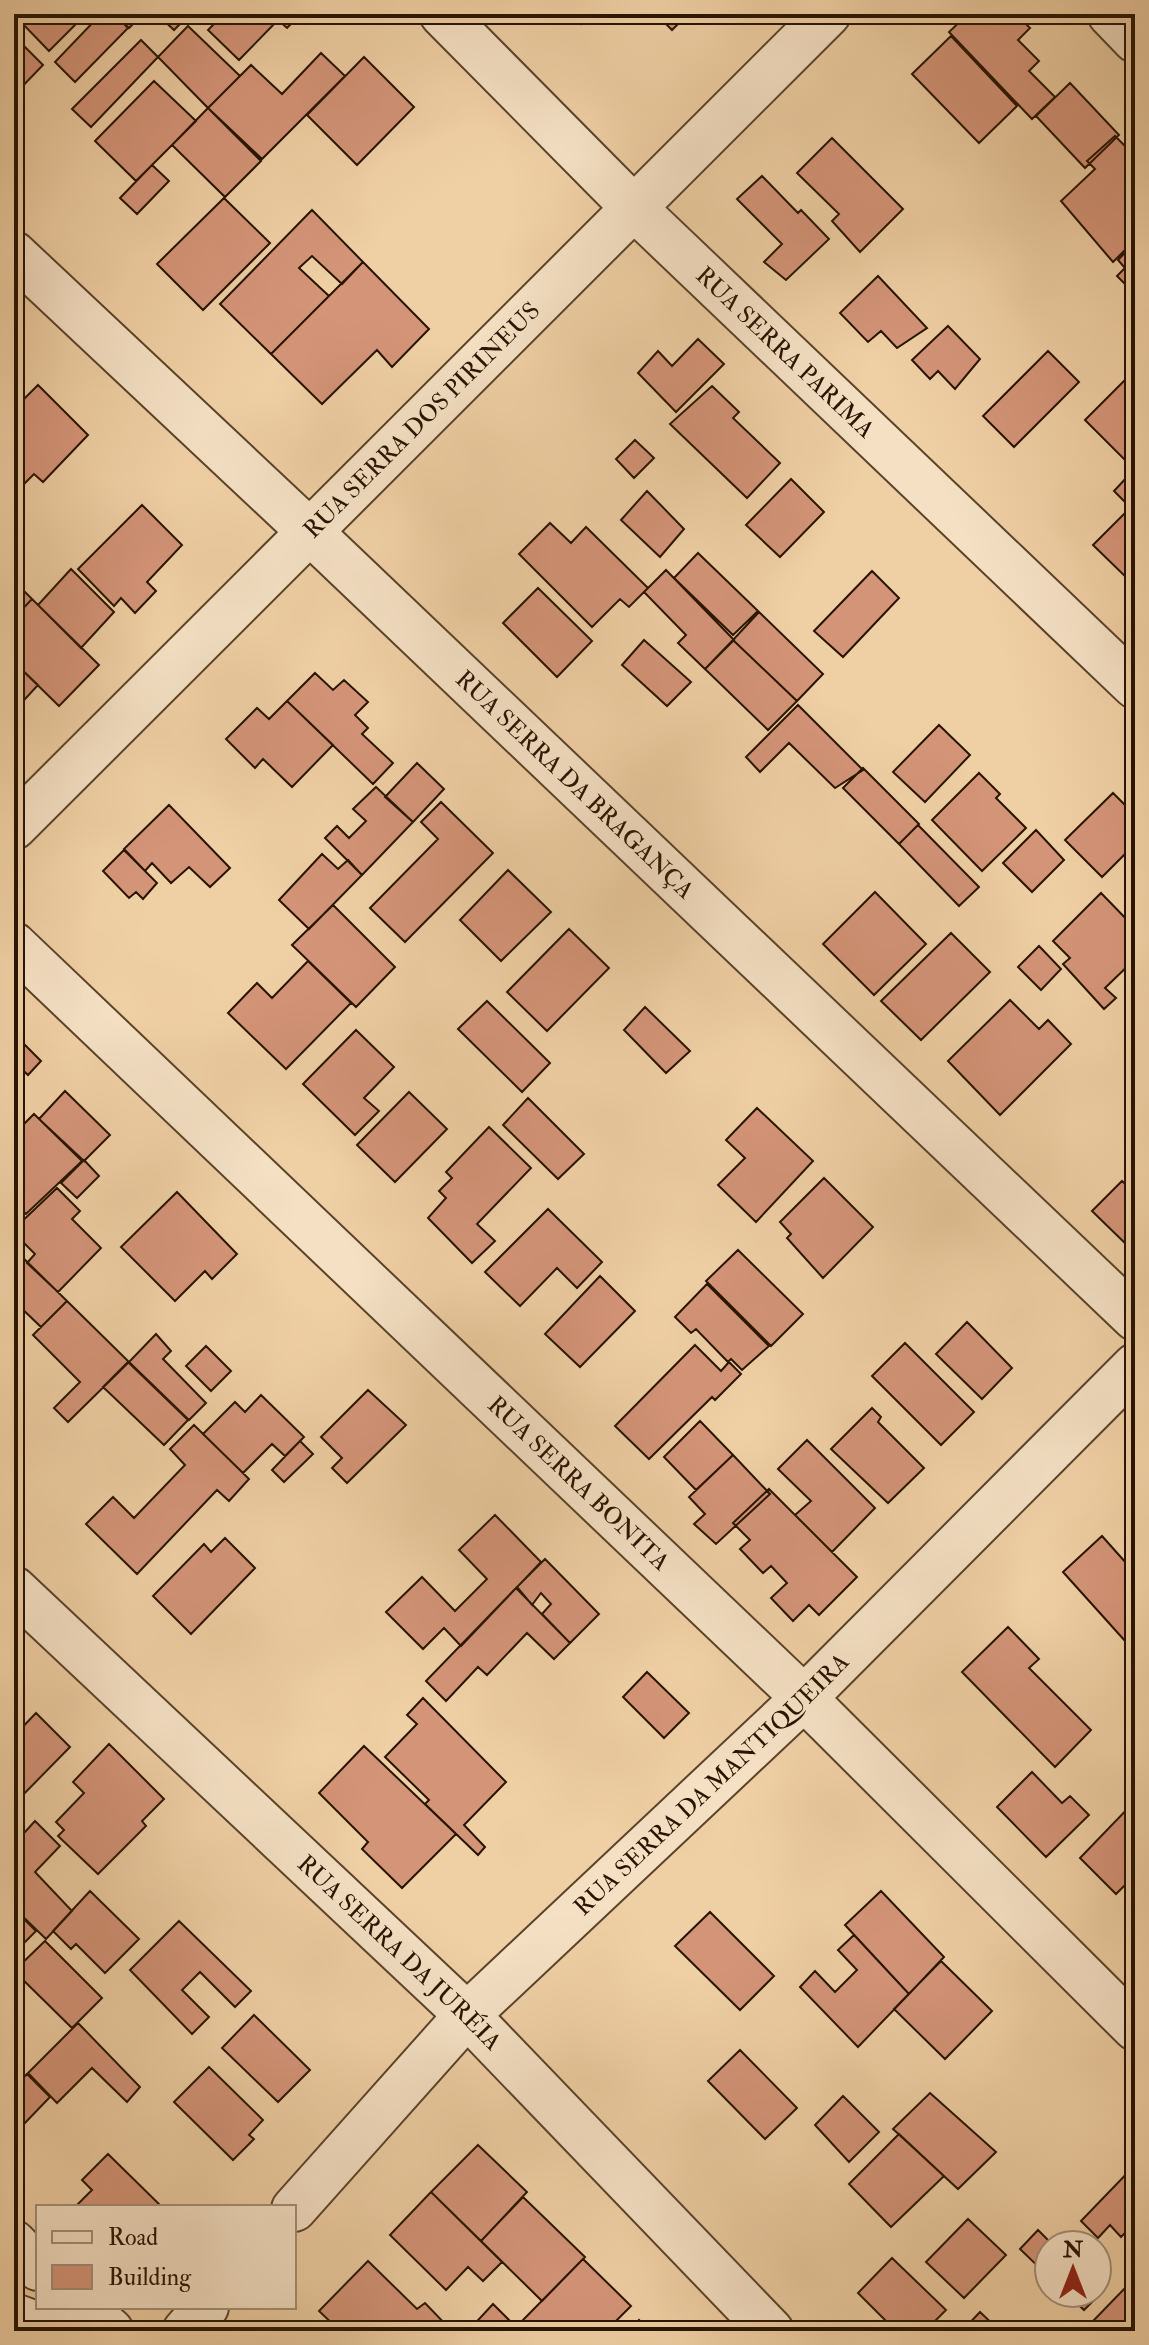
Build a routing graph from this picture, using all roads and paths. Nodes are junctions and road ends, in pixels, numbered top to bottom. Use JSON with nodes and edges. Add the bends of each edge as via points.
{"nodes":[{"id":1,"x":442,"y":14,"type":"edge"},
{"id":2,"x":828,"y":14,"type":"edge"},
{"id":3,"x":1110,"y":14,"type":"edge"},
{"id":4,"x":1135,"y":40,"type":"edge"},
{"id":5,"x":634,"y":208,"type":"junction"},
{"id":6,"x":14,"y":254,"type":"edge"},
{"id":7,"x":310,"y":532,"type":"junction"},
{"id":8,"x":1135,"y":686,"type":"edge"},
{"id":9,"x":14,"y":827,"type":"edge"},
{"id":10,"x":14,"y":945,"type":"edge"},
{"id":11,"x":1135,"y":1318,"type":"edge"},
{"id":12,"x":1135,"y":1366,"type":"edge"},
{"id":13,"x":14,"y":1589,"type":"edge"},
{"id":14,"x":804,"y":1698,"type":"junction"},
{"id":15,"x":467,"y":2015,"type":"junction"},
{"id":16,"x":1135,"y":2028,"type":"edge"},
{"id":17,"x":296,"y":2207,"type":"edge"},
{"id":18,"x":14,"y":2243,"type":"edge"},
{"id":19,"x":36,"y":2266,"type":"edge"},
{"id":20,"x":85,"y":2309,"type":"edge"},
{"id":21,"x":204,"y":2309,"type":"edge"},
{"id":22,"x":14,"y":2316,"type":"edge"},
{"id":23,"x":55,"y":2331,"type":"edge"},
{"id":24,"x":111,"y":2331,"type":"edge"},
{"id":25,"x":185,"y":2331,"type":"edge"},
{"id":26,"x":771,"y":2331,"type":"edge"}],
"edges":[{"from":1,"to":5,"type":"street","name":"RUA SERRA PARIMA"},
{"from":2,"to":5,"type":"street","name":"RUA SERRA DOS PIRINEUS"},
{"from":3,"to":4,"type":"street"},
{"from":5,"to":7,"type":"street","name":"RUA SERRA DOS PIRINEUS"},
{"from":5,"to":8,"type":"street","name":"RUA SERRA PARIMA"},
{"from":6,"to":7,"type":"street","name":"RUA SERRA DA BRAGANÇA"},
{"from":7,"to":9,"type":"street","name":"RUA SERRA DOS PIRINEUS"},
{"from":7,"to":11,"type":"street","name":"RUA SERRA DA BRAGANÇA"},
{"from":10,"to":14,"type":"street","name":"RUA SERRA BONITA"},
{"from":12,"to":14,"type":"street","name":"RUA SERRA DA MANTIQUEIRA"},
{"from":13,"to":15,"type":"street","name":"RUA SERRA DA JURÉIA"},
{"from":14,"to":15,"type":"street","name":"RUA SERRA DA MANTIQUEIRA"},
{"from":14,"to":16,"type":"street","name":"RUA SERRA BONITA"},
{"from":15,"to":17,"type":"street","name":"RUA SERRA DA MANTIQUEIRA"},
{"from":15,"to":26,"type":"street","name":"RUA SERRA DA JURÉIA"},
{"from":18,"to":19,"type":"street"},
{"from":20,"to":24,"type":"street"},
{"from":21,"to":25,"type":"street"},
{"from":22,"to":23,"type":"street"}]}
